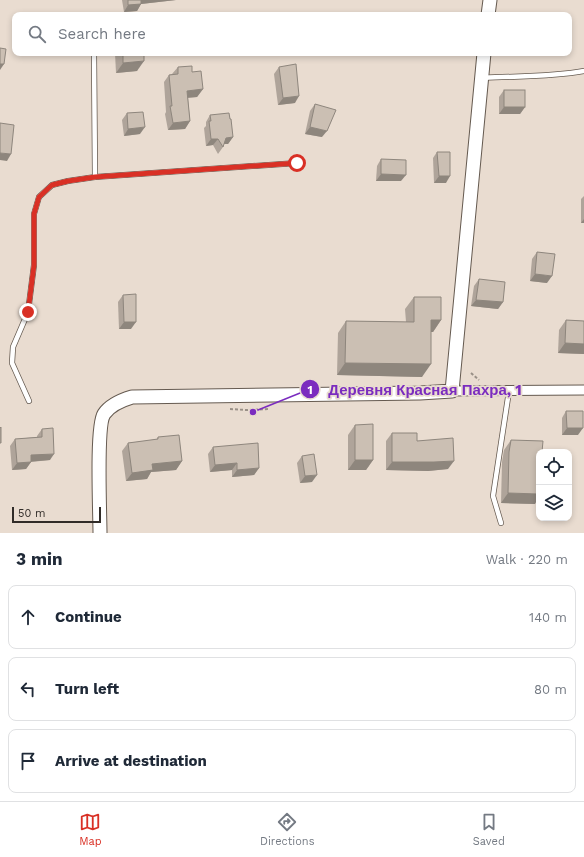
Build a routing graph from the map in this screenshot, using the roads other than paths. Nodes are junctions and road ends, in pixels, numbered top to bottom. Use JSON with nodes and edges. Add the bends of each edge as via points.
{"nodes":[{"id":1,"x":490,"y":0,"type":"edge"},
{"id":2,"x":488,"y":12,"type":"edge"},
{"id":3,"x":94,"y":56,"type":"edge"},
{"id":4,"x":484,"y":56,"type":"edge"},
{"id":5,"x":584,"y":71,"type":"edge"},
{"id":6,"x":482,"y":78,"type":"junction"},
{"id":7,"x":297,"y":163,"type":"dead end"},
{"id":8,"x":95,"y":177,"type":"junction"},
{"id":9,"x":584,"y":390,"type":"edge"},
{"id":10,"x":452,"y":391,"type":"junction"},
{"id":11,"x":509,"y":391,"type":"junction"},
{"id":12,"x":29,"y":401,"type":"dead end"},
{"id":13,"x":502,"y":523,"type":"dead end"},
{"id":14,"x":100,"y":533,"type":"edge"}],
"edges":[{"from":1,"to":2,"type":"street"},
{"from":3,"to":8,"type":"lane"},
{"from":4,"to":6,"type":"street"},
{"from":5,"to":6,"type":"lane","via":[[563,75]]},
{"from":6,"to":10,"type":"street"},
{"from":7,"to":8,"type":"lane"},
{"from":8,"to":12,"type":"lane","via":[[52,185],[39,197],[34,214],[34,265],[28,312],[13,348],[12,363]]},
{"from":9,"to":11,"type":"street"},
{"from":10,"to":11,"type":"street"},
{"from":10,"to":14,"type":"street","via":[[132,397],[118,402],[103,414],[100,433]]},
{"from":11,"to":13,"type":"lane","via":[[493,496]]}]}
